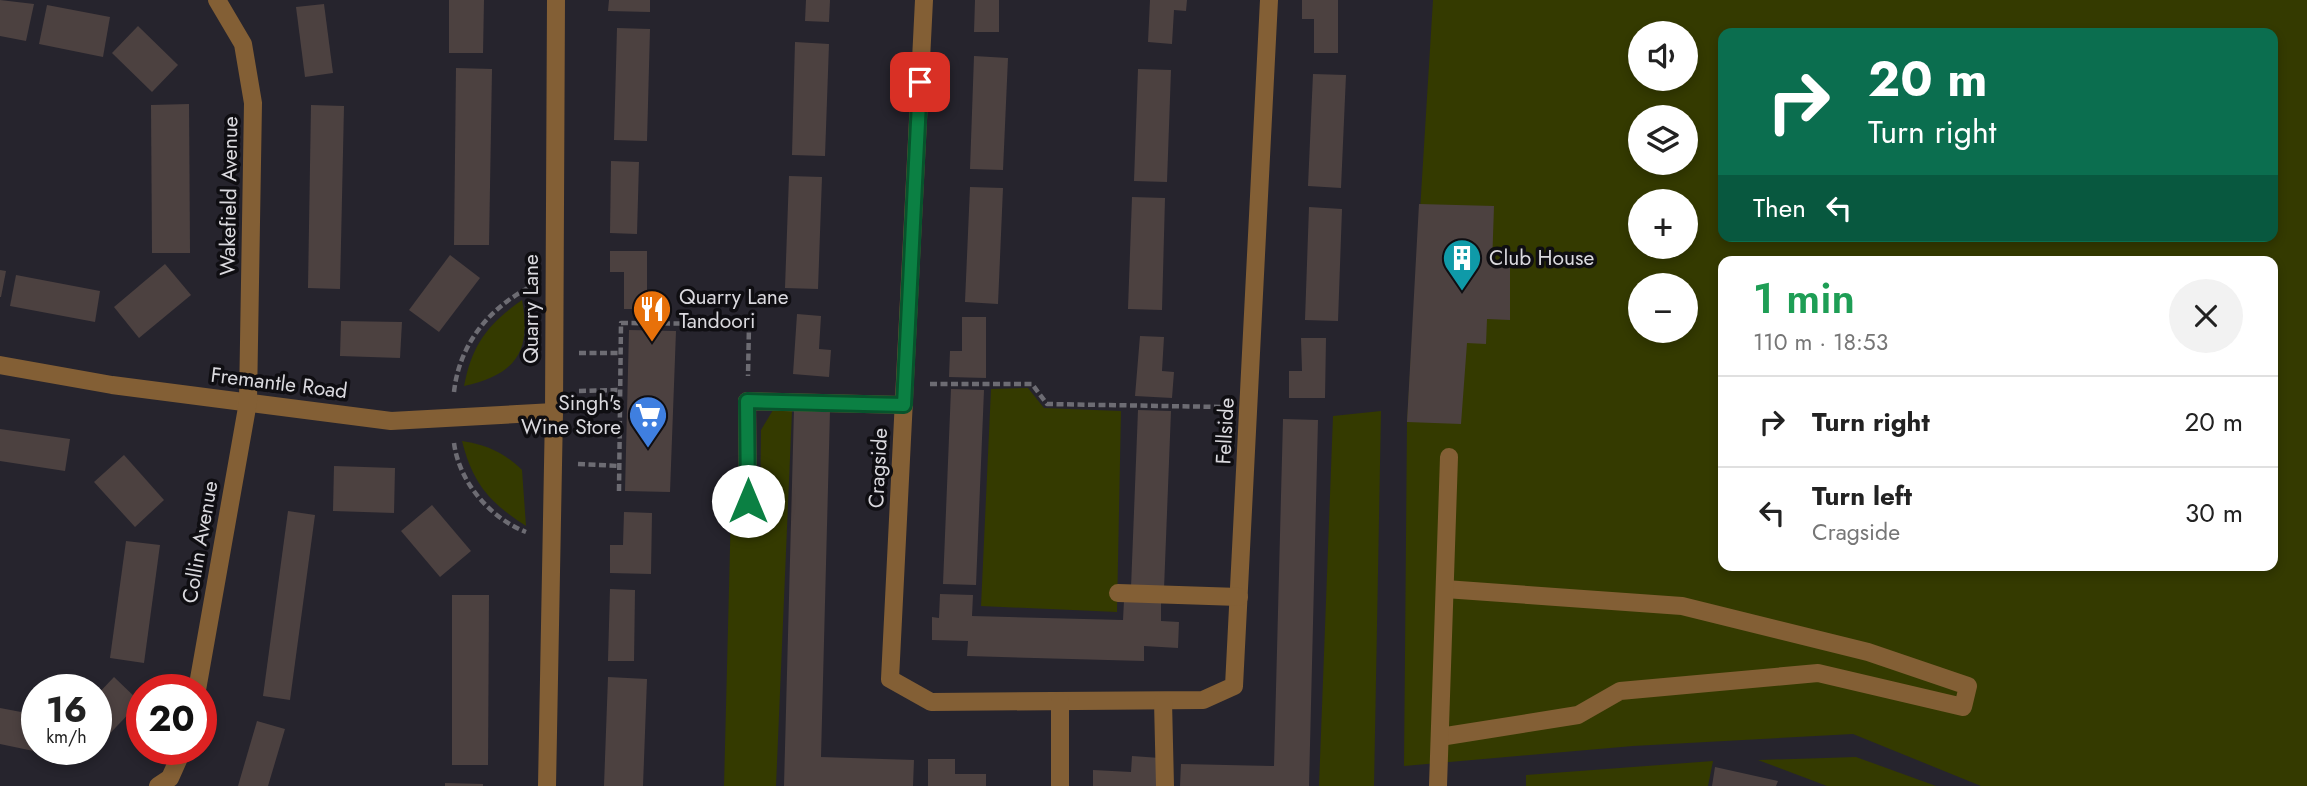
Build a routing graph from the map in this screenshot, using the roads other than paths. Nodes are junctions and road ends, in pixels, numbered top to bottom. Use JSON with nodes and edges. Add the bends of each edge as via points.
{"nodes":[{"id":1,"x":217,"y":0,"type":"edge"},
{"id":2,"x":556,"y":0,"type":"edge"},
{"id":3,"x":924,"y":0,"type":"edge"},
{"id":4,"x":1269,"y":0,"type":"edge"},
{"id":5,"x":0,"y":365,"type":"edge"},
{"id":6,"x":248,"y":402,"type":"junction"},
{"id":7,"x":904,"y":405,"type":"junction"},
{"id":8,"x":554,"y":412,"type":"junction"},
{"id":9,"x":1449,"y":457,"type":"dead end"},
{"id":10,"x":748,"y":501,"type":"dead end"},
{"id":11,"x":1444,"y":589,"type":"junction"},
{"id":12,"x":1118,"y":593,"type":"dead end"},
{"id":13,"x":1239,"y":597,"type":"junction"},
{"id":14,"x":200,"y":674,"type":"edge"},
{"id":15,"x":1060,"y":701,"type":"junction"},
{"id":16,"x":1163,"y":701,"type":"junction"},
{"id":17,"x":1440,"y":737,"type":"junction"},
{"id":18,"x":176,"y":765,"type":"edge"},
{"id":19,"x":158,"y":786,"type":"edge"},
{"id":20,"x":547,"y":786,"type":"edge"},
{"id":21,"x":1060,"y":786,"type":"edge"},
{"id":22,"x":1165,"y":786,"type":"edge"},
{"id":23,"x":1438,"y":786,"type":"edge"}],
"edges":[{"from":1,"to":6,"type":"street","name":"Wakefield Avenue","via":[[243,44],[253,103]]},
{"from":2,"to":8,"type":"street","name":"Quarry Lane"},
{"from":3,"to":7,"type":"street","name":"Cragside"},
{"from":4,"to":13,"type":"street","name":"Fellside"},
{"from":5,"to":6,"type":"street","name":"Fremantle Road"},
{"from":6,"to":8,"type":"street","name":"Fremantle Road","via":[[391,421]]},
{"from":6,"to":14,"type":"street","name":"Collin Avenue"},
{"from":7,"to":10,"type":"street","via":[[747,401]]},
{"from":7,"to":15,"type":"street","name":"Cragside","via":[[890,679],[930,702]]},
{"from":8,"to":20,"type":"street","name":"Quarry Lane"},
{"from":9,"to":11,"type":"street"},
{"from":11,"to":17,"type":"street"},
{"from":11,"to":17,"type":"street","via":[[1682,606],[1868,652],[1968,686],[1963,707],[1818,673],[1620,691],[1578,715]]},
{"from":12,"to":13,"type":"street"},
{"from":13,"to":16,"type":"street","name":"Fellside","via":[[1234,686],[1203,701]]},
{"from":15,"to":16,"type":"street","name":"Fellside"},
{"from":15,"to":21,"type":"street"},
{"from":16,"to":22,"type":"street"},
{"from":17,"to":23,"type":"street"},
{"from":18,"to":19,"type":"street","via":[[170,778]]}]}
